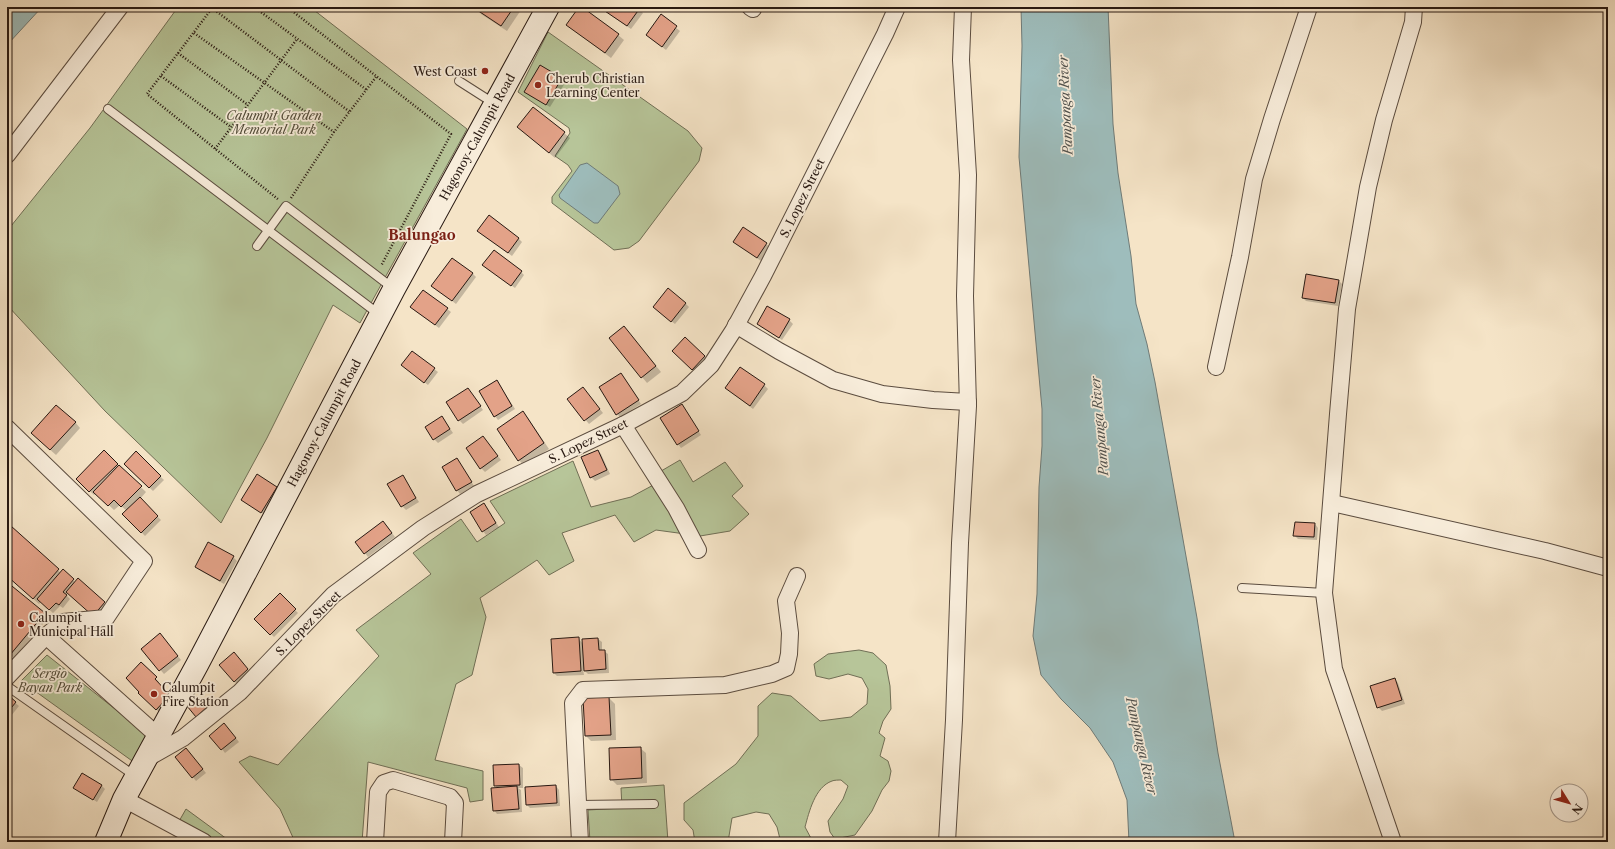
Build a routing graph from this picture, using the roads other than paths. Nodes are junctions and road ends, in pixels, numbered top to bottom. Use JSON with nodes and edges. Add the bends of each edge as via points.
{"nodes":[{"id":1,"x":120,"y":7,"type":"edge"},
{"id":2,"x":548,"y":7,"type":"edge"},
{"id":3,"x":897,"y":7,"type":"edge"},
{"id":4,"x":963,"y":7,"type":"edge"},
{"id":5,"x":1309,"y":7,"type":"edge"},
{"id":6,"x":1414,"y":7,"type":"edge"},
{"id":7,"x":459,"y":80,"type":"dead end"},
{"id":8,"x":495,"y":104,"type":"junction"},
{"id":9,"x":108,"y":109,"type":"dead end"},
{"id":10,"x":7,"y":155,"type":"edge"},
{"id":11,"x":269,"y":230,"type":"junction"},
{"id":12,"x":257,"y":246,"type":"dead end"},
{"id":13,"x":394,"y":289,"type":"junction"},
{"id":14,"x":380,"y":316,"type":"junction"},
{"id":15,"x":736,"y":325,"type":"junction"},
{"id":16,"x":1216,"y":367,"type":"dead end"},
{"id":17,"x":968,"y":402,"type":"junction"},
{"id":18,"x":623,"y":425,"type":"junction"},
{"id":19,"x":7,"y":428,"type":"edge"},
{"id":20,"x":1332,"y":503,"type":"junction"},
{"id":21,"x":698,"y":550,"type":"dead end"},
{"id":22,"x":1608,"y":568,"type":"edge"},
{"id":23,"x":797,"y":576,"type":"dead end"},
{"id":24,"x":1242,"y":588,"type":"dead end"},
{"id":25,"x":1324,"y":593,"type":"junction"},
{"id":26,"x":46,"y":636,"type":"junction"},
{"id":27,"x":7,"y":677,"type":"edge"},
{"id":28,"x":7,"y":686,"type":"edge"},
{"id":29,"x":158,"y":736,"type":"junction"},
{"id":30,"x":141,"y":768,"type":"junction"},
{"id":31,"x":124,"y":799,"type":"junction"},
{"id":32,"x":654,"y":804,"type":"dead end"},
{"id":33,"x":579,"y":805,"type":"junction"},
{"id":34,"x":106,"y":842,"type":"edge"},
{"id":35,"x":204,"y":842,"type":"edge"},
{"id":36,"x":375,"y":842,"type":"edge"},
{"id":37,"x":453,"y":842,"type":"edge"},
{"id":38,"x":580,"y":842,"type":"edge"},
{"id":39,"x":947,"y":842,"type":"edge"},
{"id":40,"x":1393,"y":842,"type":"edge"}],
"edges":[{"from":1,"to":10,"type":"street"},
{"from":2,"to":8,"type":"main road","name":"Hagonoy-Calumpit Road"},
{"from":3,"to":15,"type":"street","name":"S. Lopez Street"},
{"from":4,"to":17,"type":"street","via":[[961,60],[968,175]]},
{"from":5,"to":16,"type":"street","via":[[1254,179]]},
{"from":6,"to":20,"type":"street","via":[[1413,22],[1384,120],[1368,188],[1349,302]]},
{"from":7,"to":8,"type":"lane"},
{"from":8,"to":13,"type":"main road","name":"Hagonoy-Calumpit Road"},
{"from":9,"to":11,"type":"lane"},
{"from":11,"to":12,"type":"lane"},
{"from":11,"to":13,"type":"lane","via":[[286,206]]},
{"from":11,"to":14,"type":"lane"},
{"from":13,"to":14,"type":"main road","name":"Hagonoy-Calumpit Road"},
{"from":14,"to":29,"type":"main road","name":"Hagonoy-Calumpit Road"},
{"from":15,"to":17,"type":"street","via":[[833,380],[882,394]]},
{"from":15,"to":18,"type":"street","name":"S. Lopez Street","via":[[711,365],[682,393]]},
{"from":17,"to":39,"type":"street"},
{"from":18,"to":21,"type":"street","via":[[676,508]]},
{"from":18,"to":30,"type":"street","name":"S. Lopez Street","via":[[477,494],[423,528],[333,595],[240,692]]},
{"from":19,"to":26,"type":"street","via":[[144,561],[106,618],[63,622]]},
{"from":20,"to":22,"type":"street","via":[[1545,551]]},
{"from":20,"to":25,"type":"street"},
{"from":23,"to":33,"type":"street","via":[[786,601],[790,633],[786,668],[772,674],[725,685],[583,690],[573,703]]},
{"from":24,"to":25,"type":"lane"},
{"from":25,"to":40,"type":"street","via":[[1334,669]]},
{"from":26,"to":27,"type":"street"},
{"from":26,"to":29,"type":"street"},
{"from":28,"to":30,"type":"lane"},
{"from":29,"to":30,"type":"main road","name":"Hagonoy-Calumpit Road"},
{"from":30,"to":31,"type":"main road","name":"Hagonoy-Calumpit Road"},
{"from":31,"to":34,"type":"main road","name":"Hagonoy-Calumpit Road"},
{"from":31,"to":35,"type":"street"},
{"from":32,"to":33,"type":"lane"},
{"from":33,"to":38,"type":"street"},
{"from":36,"to":37,"type":"street","via":[[378,792],[384,783],[393,780],[450,797],[455,803]]}]}
